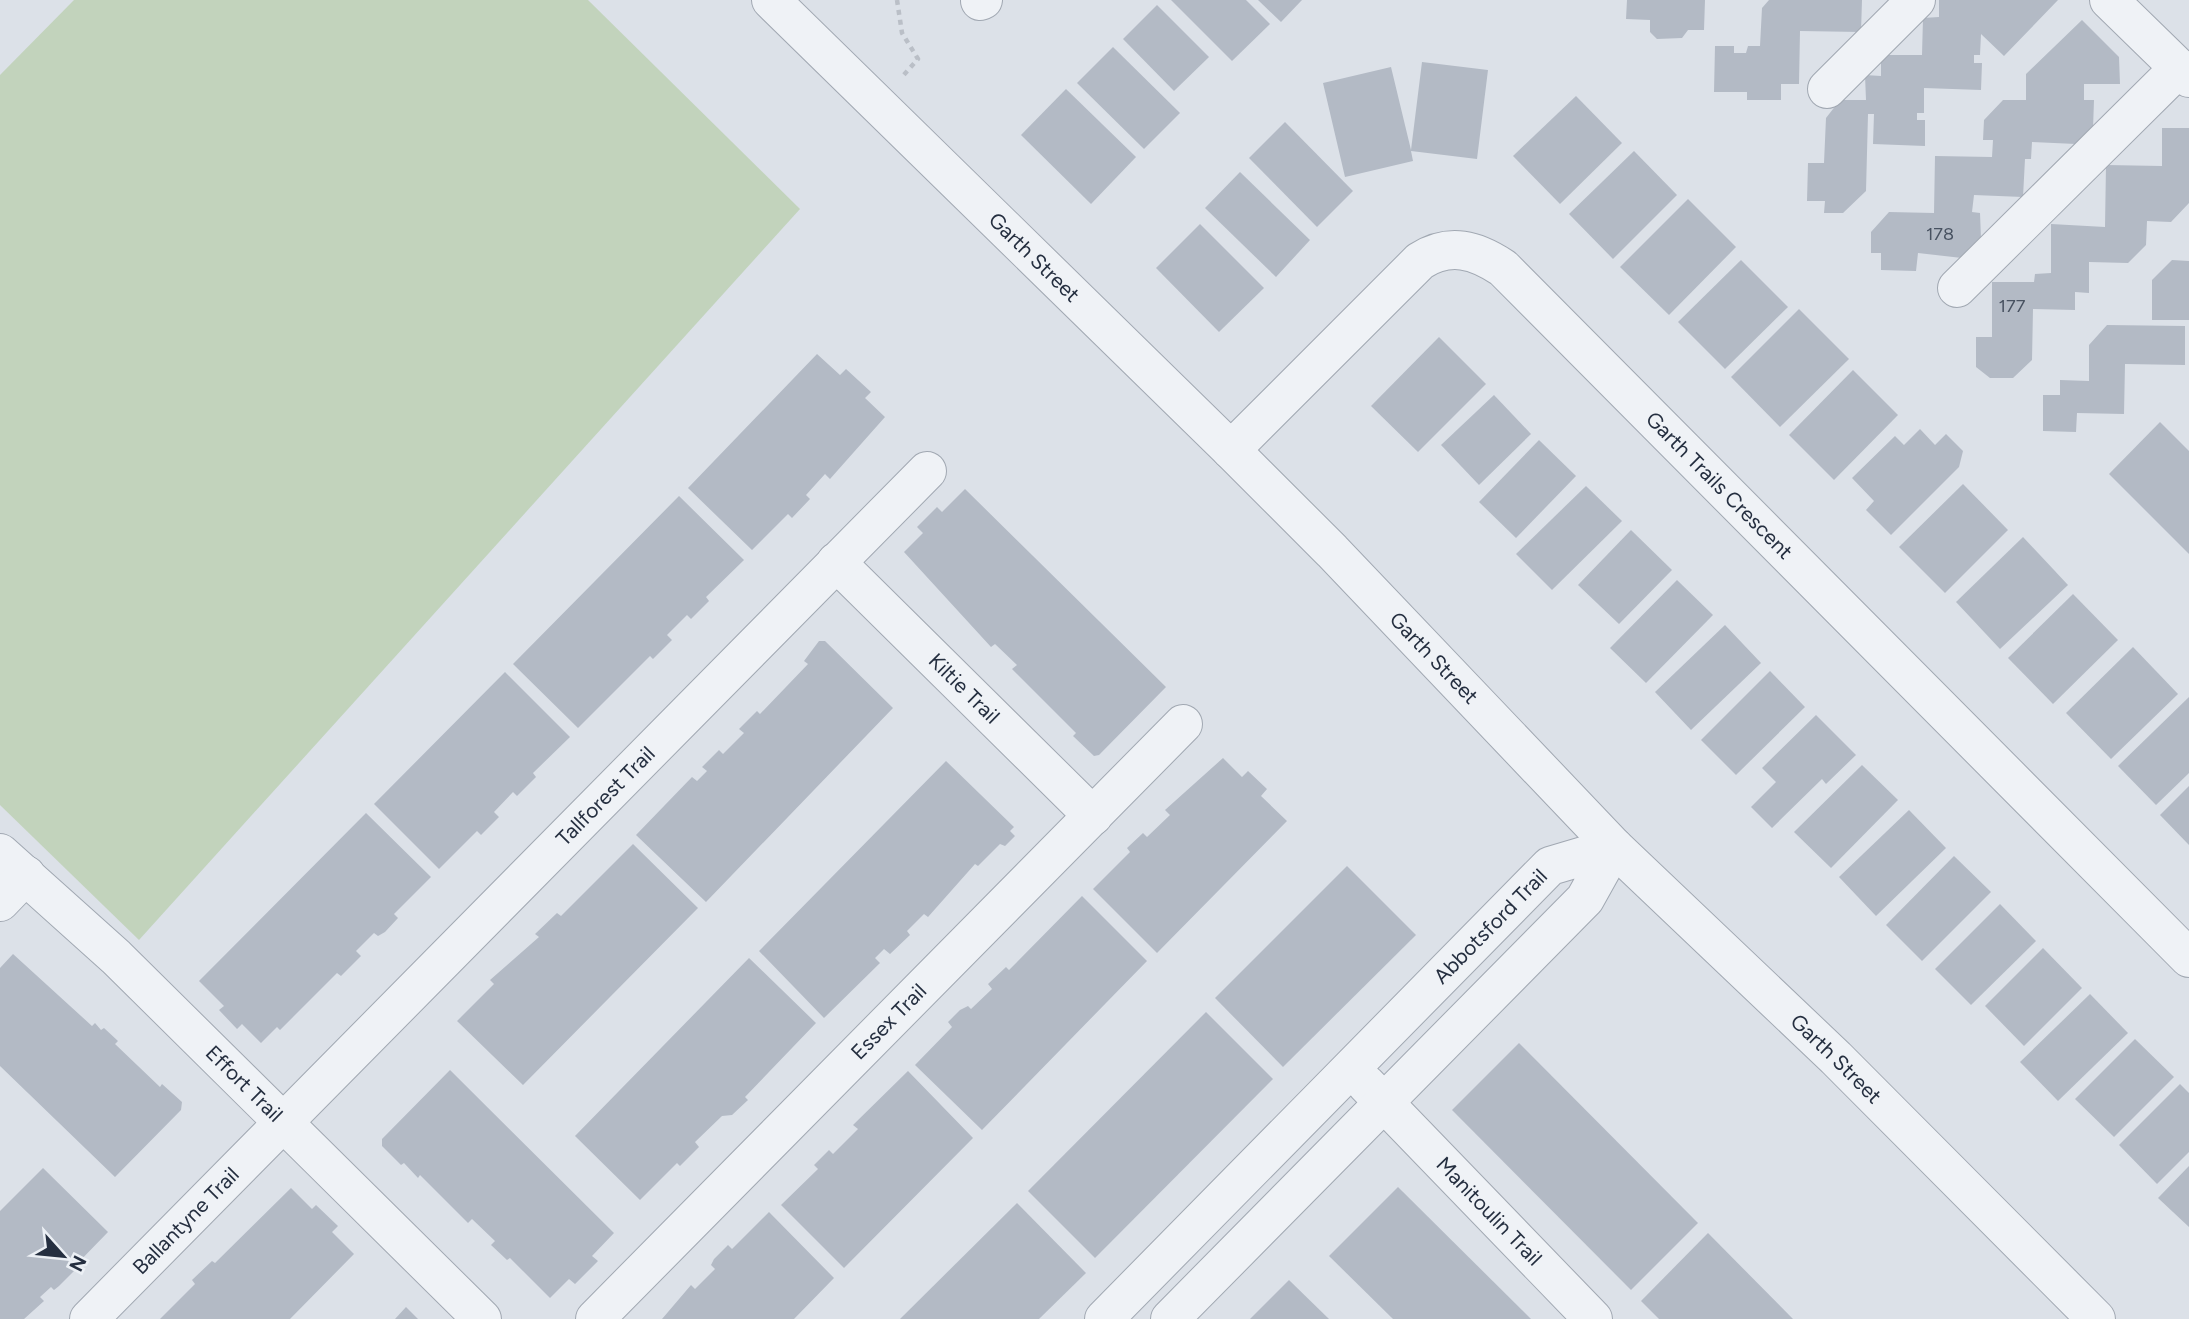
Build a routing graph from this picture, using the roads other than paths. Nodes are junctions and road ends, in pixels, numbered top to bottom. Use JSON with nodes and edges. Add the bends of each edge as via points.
{"nodes":[{"id":1,"x":771,"y":0,"type":"edge"},
{"id":2,"x":1916,"y":0,"type":"edge"},
{"id":3,"x":2125,"y":5,"type":"edge"},
{"id":4,"x":2184,"y":73,"type":"edge"},
{"id":5,"x":1826,"y":89,"type":"dead end"},
{"id":6,"x":1957,"y":288,"type":"dead end"},
{"id":7,"x":1231,"y":450,"type":"junction"},
{"id":8,"x":927,"y":471,"type":"dead end"},
{"id":9,"x":836,"y":562,"type":"junction"},
{"id":10,"x":1183,"y":724,"type":"dead end"},
{"id":11,"x":1093,"y":816,"type":"junction"},
{"id":12,"x":1614,"y":847,"type":"junction"},
{"id":13,"x":13,"y":864,"type":"edge"},
{"id":14,"x":0,"y":902,"type":"edge"},
{"id":15,"x":2189,"y":958,"type":"edge"},
{"id":16,"x":1350,"y":1068,"type":"junction"},
{"id":17,"x":1384,"y":1102,"type":"junction"},
{"id":18,"x":284,"y":1122,"type":"junction"},
{"id":19,"x":1115,"y":1316,"type":"edge"},
{"id":20,"x":89,"y":1319,"type":"edge"},
{"id":21,"x":482,"y":1319,"type":"edge"},
{"id":22,"x":595,"y":1319,"type":"edge"},
{"id":23,"x":1170,"y":1319,"type":"edge"},
{"id":24,"x":1593,"y":1319,"type":"edge"},
{"id":25,"x":2096,"y":1319,"type":"edge"}],
"edges":[{"from":1,"to":7,"type":"street","name":"Garth Street"},
{"from":2,"to":5,"type":"street"},
{"from":3,"to":4,"type":"street"},
{"from":4,"to":6,"type":"street"},
{"from":7,"to":12,"type":"street","name":"Garth Street"},
{"from":7,"to":15,"type":"street","name":"Garth Trails Crescent","via":[[1420,261],[1446,249],[1483,255],[1503,268]]},
{"from":8,"to":9,"type":"street","name":"Tallforest Trail"},
{"from":9,"to":11,"type":"street","name":"Kiltie Trail"},
{"from":9,"to":18,"type":"street","name":"Tallforest Trail"},
{"from":10,"to":11,"type":"street","name":"Essex Trail"},
{"from":11,"to":22,"type":"street","name":"Essex Trail"},
{"from":12,"to":16,"type":"street","name":"Abbotsford Trail","via":[[1550,866]]},
{"from":12,"to":17,"type":"street","via":[[1584,899]]},
{"from":12,"to":25,"type":"street","name":"Garth Street","via":[[1836,1058]]},
{"from":13,"to":14,"type":"street"},
{"from":13,"to":18,"type":"street","name":"Effort Trail","via":[[116,957]]},
{"from":16,"to":17,"type":"street","name":"Manitoulin Trail"},
{"from":16,"to":19,"type":"street","name":"Abbotsford Trail"},
{"from":17,"to":23,"type":"street"},
{"from":17,"to":24,"type":"street","name":"Manitoulin Trail"},
{"from":18,"to":20,"type":"street","name":"Ballantyne Trail"},
{"from":18,"to":21,"type":"street","name":"Effort Trail"}]}
